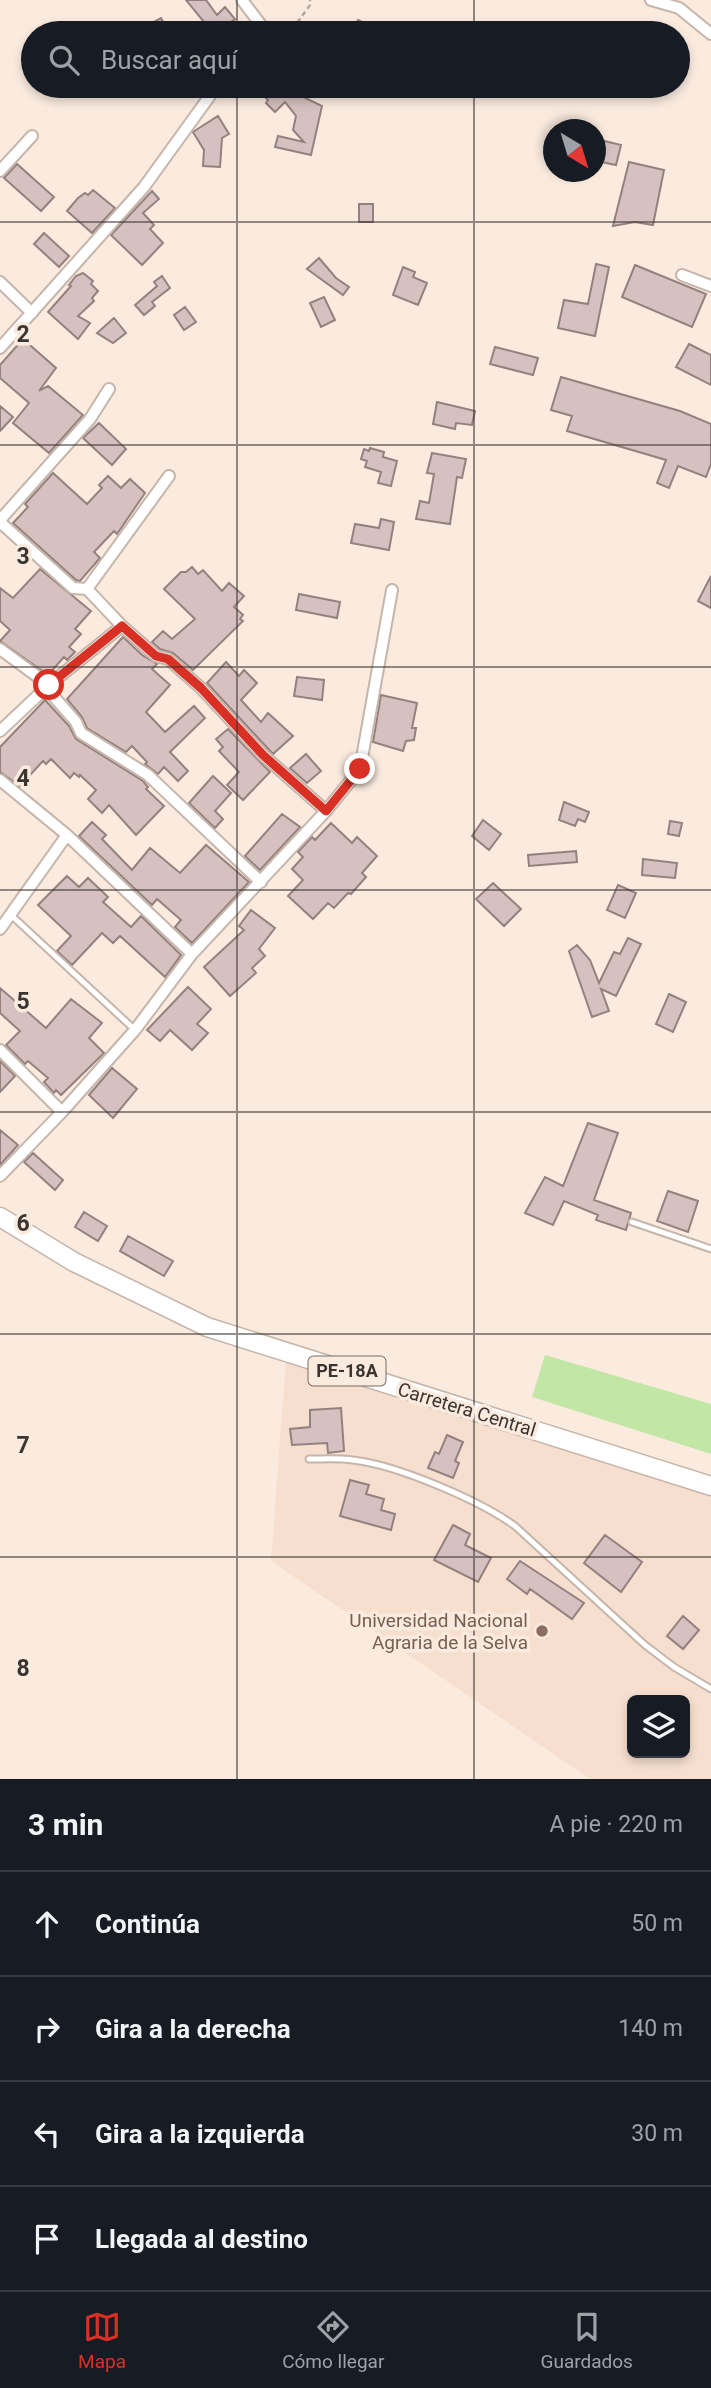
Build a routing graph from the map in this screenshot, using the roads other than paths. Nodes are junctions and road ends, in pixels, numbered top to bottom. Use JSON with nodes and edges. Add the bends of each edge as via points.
{"nodes":[{"id":1,"x":242,"y":0,"type":"edge"},
{"id":2,"x":651,"y":0,"type":"edge"},
{"id":3,"x":254,"y":21,"type":"edge"},
{"id":4,"x":711,"y":34,"type":"edge"},
{"id":5,"x":209,"y":98,"type":"edge"},
{"id":6,"x":32,"y":136,"type":"dead end"},
{"id":7,"x":0,"y":171,"type":"edge"},
{"id":8,"x":681,"y":275,"type":"dead end"},
{"id":9,"x":0,"y":282,"type":"edge"},
{"id":10,"x":711,"y":286,"type":"edge"},
{"id":11,"x":32,"y":313,"type":"junction"},
{"id":12,"x":0,"y":348,"type":"edge"},
{"id":13,"x":109,"y":389,"type":"dead end"},
{"id":14,"x":169,"y":476,"type":"dead end"},
{"id":15,"x":0,"y":521,"type":"edge"},
{"id":16,"x":87,"y":589,"type":"junction"},
{"id":17,"x":392,"y":590,"type":"dead end"},
{"id":18,"x":122,"y":626,"type":"junction"},
{"id":19,"x":0,"y":649,"type":"edge"},
{"id":20,"x":49,"y":685,"type":"junction"},
{"id":21,"x":0,"y":731,"type":"edge"},
{"id":22,"x":0,"y":780,"type":"edge"},
{"id":23,"x":326,"y":811,"type":"junction"},
{"id":24,"x":67,"y":835,"type":"junction"},
{"id":25,"x":261,"y":882,"type":"junction"},
{"id":26,"x":11,"y":915,"type":"junction"},
{"id":27,"x":0,"y":929,"type":"edge"},
{"id":28,"x":192,"y":954,"type":"junction"},
{"id":29,"x":135,"y":1030,"type":"junction"},
{"id":30,"x":0,"y":1050,"type":"edge"},
{"id":31,"x":62,"y":1112,"type":"junction"},
{"id":32,"x":0,"y":1176,"type":"edge"},
{"id":33,"x":0,"y":1217,"type":"edge"},
{"id":34,"x":632,"y":1222,"type":"dead end"},
{"id":35,"x":711,"y":1249,"type":"edge"},
{"id":36,"x":309,"y":1459,"type":"dead end"},
{"id":37,"x":711,"y":1486,"type":"edge"},
{"id":38,"x":711,"y":1689,"type":"edge"}],
"edges":[{"from":1,"to":3,"type":"street"},
{"from":2,"to":4,"type":"street","via":[[679,8]]},
{"from":5,"to":11,"type":"street","via":[[144,187]]},
{"from":6,"to":7,"type":"street"},
{"from":8,"to":10,"type":"street"},
{"from":9,"to":11,"type":"street"},
{"from":11,"to":12,"type":"street"},
{"from":13,"to":15,"type":"street","via":[[90,419]]},
{"from":14,"to":16,"type":"street"},
{"from":15,"to":16,"type":"street","via":[[73,588]]},
{"from":16,"to":18,"type":"street"},
{"from":17,"to":23,"type":"street","via":[[360,769]]},
{"from":18,"to":20,"type":"street"},
{"from":18,"to":23,"type":"street","via":[[201,688],[263,755]]},
{"from":19,"to":20,"type":"street"},
{"from":20,"to":21,"type":"street"},
{"from":20,"to":25,"type":"street","via":[[48,690],[81,733],[148,775]]},
{"from":22,"to":24,"type":"street"},
{"from":23,"to":25,"type":"street"},
{"from":24,"to":26,"type":"street"},
{"from":24,"to":28,"type":"street"},
{"from":25,"to":28,"type":"street"},
{"from":26,"to":27,"type":"street"},
{"from":26,"to":29,"type":"lane"},
{"from":28,"to":29,"type":"street"},
{"from":29,"to":31,"type":"street"},
{"from":30,"to":31,"type":"street"},
{"from":31,"to":32,"type":"street"},
{"from":33,"to":37,"type":"highway","name":"Carretera Central","number":"PE-18A","via":[[74,1262],[207,1327]]},
{"from":34,"to":35,"type":"lane"},
{"from":36,"to":38,"type":"lane","via":[[354,1460],[399,1471],[498,1514],[645,1645]]}]}
